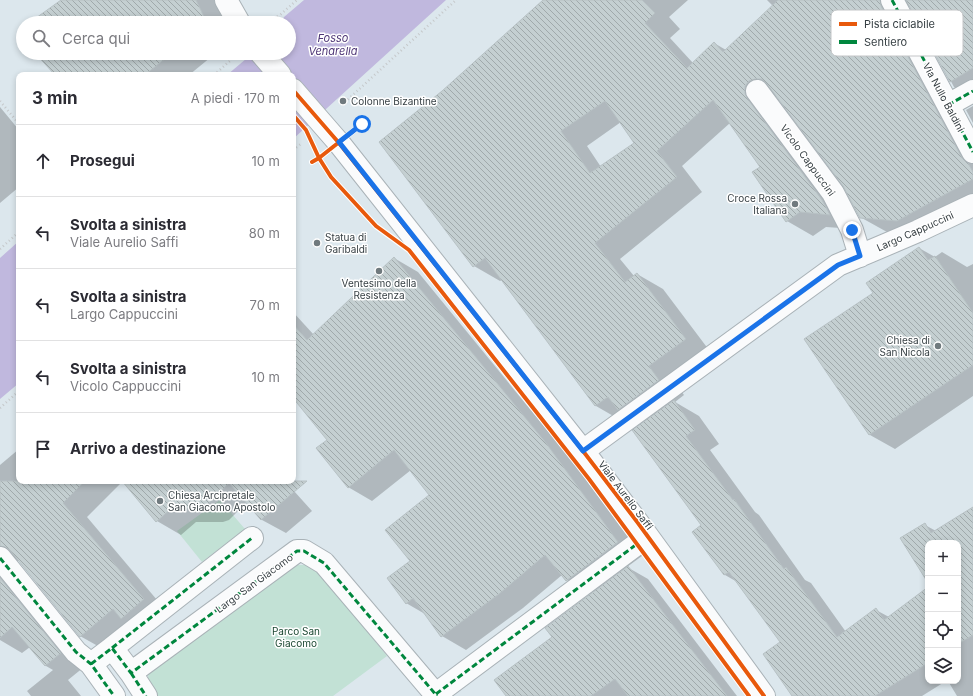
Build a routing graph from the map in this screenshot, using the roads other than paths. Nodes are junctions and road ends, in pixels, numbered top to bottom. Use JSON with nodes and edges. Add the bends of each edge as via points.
{"nodes":[{"id":1,"x":226,"y":0,"type":"edge"},
{"id":2,"x":892,"y":0,"type":"edge"},
{"id":3,"x":897,"y":10,"type":"edge"},
{"id":4,"x":234,"y":16,"type":"edge"},
{"id":5,"x":922,"y":56,"type":"edge"},
{"id":6,"x":267,"y":60,"type":"edge"},
{"id":7,"x":277,"y":72,"type":"edge"},
{"id":8,"x":757,"y":91,"type":"dead end"},
{"id":9,"x":973,"y":91,"type":"edge"},
{"id":10,"x":296,"y":93,"type":"edge"},
{"id":11,"x":948,"y":105,"type":"junction"},
{"id":12,"x":973,"y":152,"type":"edge"},
{"id":13,"x":973,"y":205,"type":"edge"},
{"id":14,"x":860,"y":256,"type":"junction"},
{"id":15,"x":583,"y":451,"type":"junction"},
{"id":16,"x":252,"y":538,"type":"dead end"},
{"id":17,"x":637,"y":544,"type":"dead end"},
{"id":18,"x":0,"y":558,"type":"edge"},
{"id":19,"x":112,"y":648,"type":"junction"},
{"id":20,"x":91,"y":664,"type":"junction"},
{"id":21,"x":131,"y":674,"type":"junction"},
{"id":22,"x":436,"y":695,"type":"edge"},
{"id":23,"x":114,"y":696,"type":"edge"},
{"id":24,"x":146,"y":696,"type":"edge"},
{"id":25,"x":764,"y":696,"type":"edge"}],
"edges":[{"from":1,"to":4,"type":"street"},
{"from":2,"to":3,"type":"street","name":"Via Nullo Baldini"},
{"from":5,"to":11,"type":"street","name":"Via Nullo Baldini"},
{"from":6,"to":7,"type":"street"},
{"from":8,"to":14,"type":"street","name":"Vicolo Cappuccini","via":[[833,193],[852,230]]},
{"from":9,"to":11,"type":"street"},
{"from":10,"to":15,"type":"street","name":"Viale Aurelio Saffi"},
{"from":11,"to":12,"type":"street","name":"Via Nullo Baldini"},
{"from":13,"to":14,"type":"street","name":"Largo Cappuccini"},
{"from":14,"to":15,"type":"street","name":"Largo Cappuccini","via":[[838,265]]},
{"from":15,"to":25,"type":"street","name":"Viale Aurelio Saffi"},
{"from":16,"to":19,"type":"street"},
{"from":17,"to":22,"type":"street"},
{"from":18,"to":20,"type":"street","via":[[76,652]]},
{"from":19,"to":20,"type":"street"},
{"from":19,"to":21,"type":"street"},
{"from":20,"to":23,"type":"street"},
{"from":21,"to":22,"type":"street","name":"Largo San Giacomo","via":[[297,551],[304,551],[324,563]]},
{"from":21,"to":24,"type":"street"}]}
